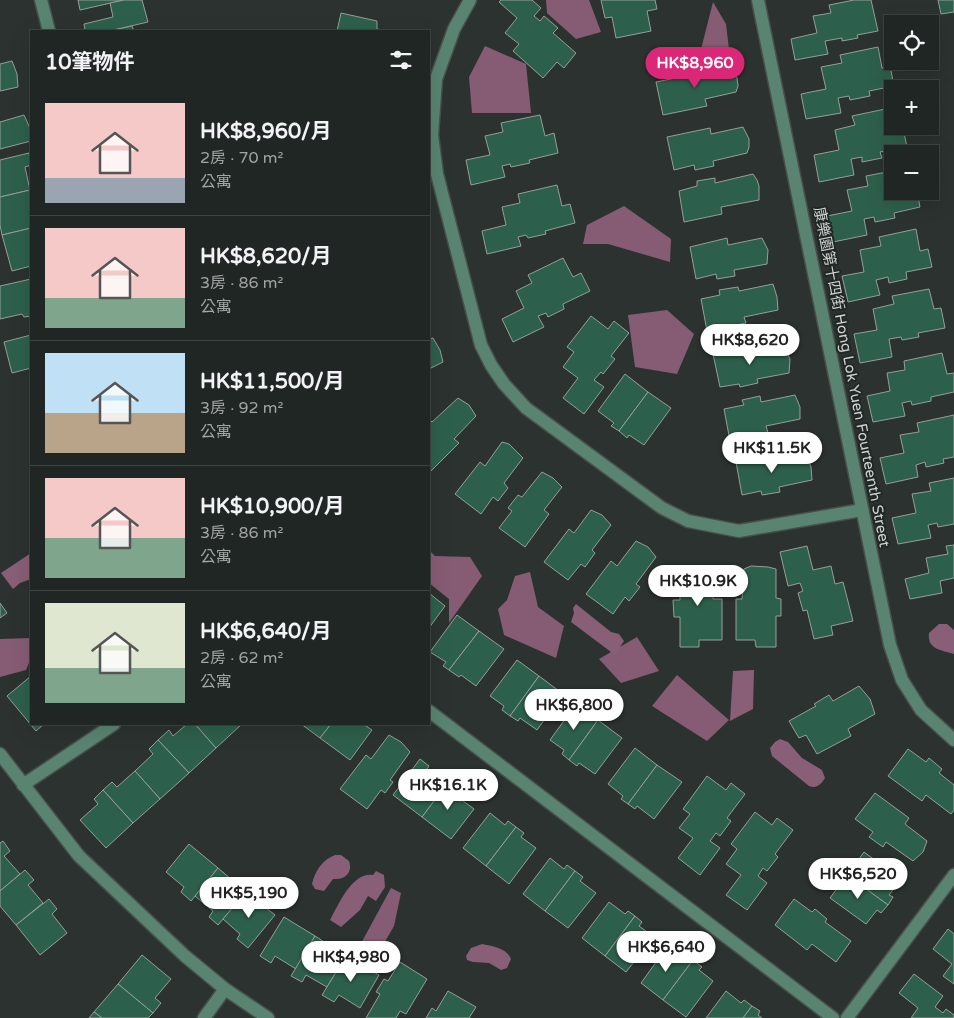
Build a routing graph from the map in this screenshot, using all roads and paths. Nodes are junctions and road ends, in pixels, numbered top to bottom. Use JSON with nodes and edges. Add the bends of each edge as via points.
{"nodes":[{"id":1,"x":41,"y":0,"type":"edge"},
{"id":2,"x":470,"y":0,"type":"edge"},
{"id":3,"x":758,"y":0,"type":"edge"},
{"id":4,"x":49,"y":30,"type":"edge"},
{"id":5,"x":862,"y":510,"type":"junction"},
{"id":6,"x":430,"y":712,"type":"edge"},
{"id":7,"x":113,"y":725,"type":"edge"},
{"id":8,"x":954,"y":740,"type":"edge"},
{"id":9,"x":0,"y":754,"type":"edge"},
{"id":10,"x":23,"y":786,"type":"junction"},
{"id":11,"x":954,"y":875,"type":"edge"},
{"id":12,"x":225,"y":989,"type":"junction"},
{"id":13,"x":204,"y":1018,"type":"edge"},
{"id":14,"x":268,"y":1018,"type":"edge"},
{"id":15,"x":834,"y":1018,"type":"edge"},
{"id":16,"x":847,"y":1018,"type":"edge"}],
"edges":[{"from":1,"to":4,"type":"street"},
{"from":2,"to":5,"type":"street","via":[[454,29],[436,79],[432,135],[437,174],[482,345],[504,384],[526,408],[551,427],[662,508],[688,521],[739,531]]},
{"from":3,"to":5,"type":"street","name":"康樂園第十四街 Hong Lok Yuen Fourteenth Street"},
{"from":5,"to":8,"type":"street","name":"康樂園第十四街 Hong Lok Yuen Fourteenth Street","via":[[890,645],[902,680],[921,710]]},
{"from":6,"to":15,"type":"street"},
{"from":7,"to":10,"type":"street"},
{"from":9,"to":10,"type":"street"},
{"from":10,"to":12,"type":"street","via":[[79,856],[185,956]]},
{"from":11,"to":16,"type":"street"},
{"from":12,"to":13,"type":"street"},
{"from":12,"to":14,"type":"street"}]}
